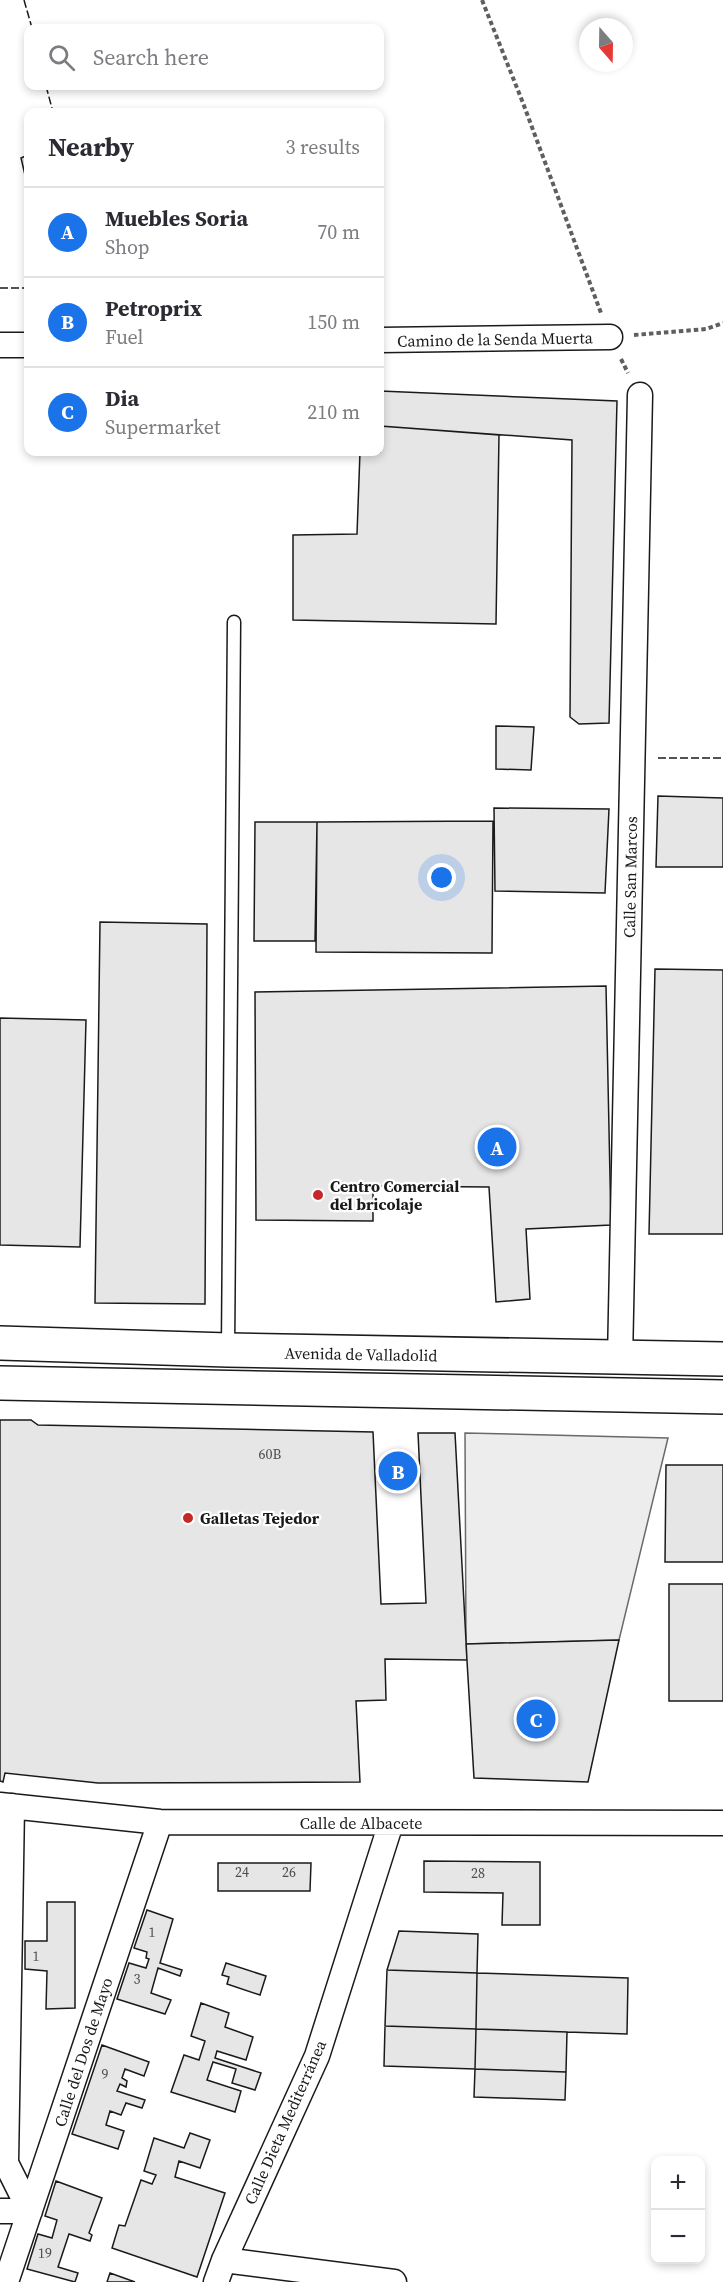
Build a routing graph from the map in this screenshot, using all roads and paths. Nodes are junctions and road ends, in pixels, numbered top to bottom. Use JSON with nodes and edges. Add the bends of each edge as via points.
{"nodes":[{"id":1,"x":482,"y":0,"type":"edge"},
{"id":2,"x":723,"y":322,"type":"edge"},
{"id":3,"x":610,"y":338,"type":"junction"},
{"id":4,"x":384,"y":340,"type":"edge"},
{"id":5,"x":0,"y":345,"type":"edge"},
{"id":6,"x":24,"y":345,"type":"edge"},
{"id":7,"x":640,"y":395,"type":"joint"},
{"id":8,"x":234,"y":622,"type":"dead end"},
{"id":9,"x":0,"y":1342,"type":"edge"},
{"id":10,"x":228,"y":1350,"type":"junction"},
{"id":11,"x":620,"y":1359,"type":"junction"},
{"id":12,"x":723,"y":1359,"type":"edge"},
{"id":13,"x":0,"y":1383,"type":"edge"},
{"id":14,"x":723,"y":1397,"type":"edge"},
{"id":15,"x":6,"y":1805,"type":"edge"},
{"id":16,"x":160,"y":1822,"type":"junction"},
{"id":17,"x":390,"y":1823,"type":"junction"},
{"id":18,"x":723,"y":1824,"type":"edge"},
{"id":19,"x":6,"y":1854,"type":"edge"},
{"id":20,"x":0,"y":2211,"type":"edge"},
{"id":21,"x":30,"y":2211,"type":"junction"},
{"id":22,"x":220,"y":2271,"type":"edge"},
{"id":23,"x":6,"y":2282,"type":"edge"},
{"id":24,"x":394,"y":2282,"type":"edge"}],
"edges":[{"from":1,"to":3,"type":"path"},
{"from":2,"to":3,"type":"path","via":[[706,329]]},
{"from":3,"to":4,"type":"street","name":"Camino de la Senda Muerta"},
{"from":3,"to":7,"type":"path"},
{"from":5,"to":6,"type":"street"},
{"from":7,"to":11,"type":"street","name":"Calle San Marcos"},
{"from":8,"to":10,"type":"lane"},
{"from":9,"to":10,"type":"main road","name":"Avenida de Valladolid"},
{"from":10,"to":11,"type":"main road","name":"Avenida de Valladolid"},
{"from":11,"to":12,"type":"main road","name":"Avenida de Valladolid"},
{"from":13,"to":14,"type":"main road"},
{"from":15,"to":16,"type":"street","name":"Calle de Albacete"},
{"from":15,"to":19,"type":"street"},
{"from":16,"to":17,"type":"street","name":"Calle de Albacete"},
{"from":16,"to":21,"type":"street","name":"Calle del Dos de Mayo"},
{"from":17,"to":18,"type":"street","name":"Calle de Albacete"},
{"from":17,"to":22,"type":"street","name":"Calle Dieta Mediterránea","via":[[317,2056]]},
{"from":19,"to":21,"type":"street","via":[[6,2163]]},
{"from":20,"to":21,"type":"street"},
{"from":21,"to":23,"type":"street","name":"Calle del Dos de Mayo"},
{"from":22,"to":24,"type":"street"}]}
